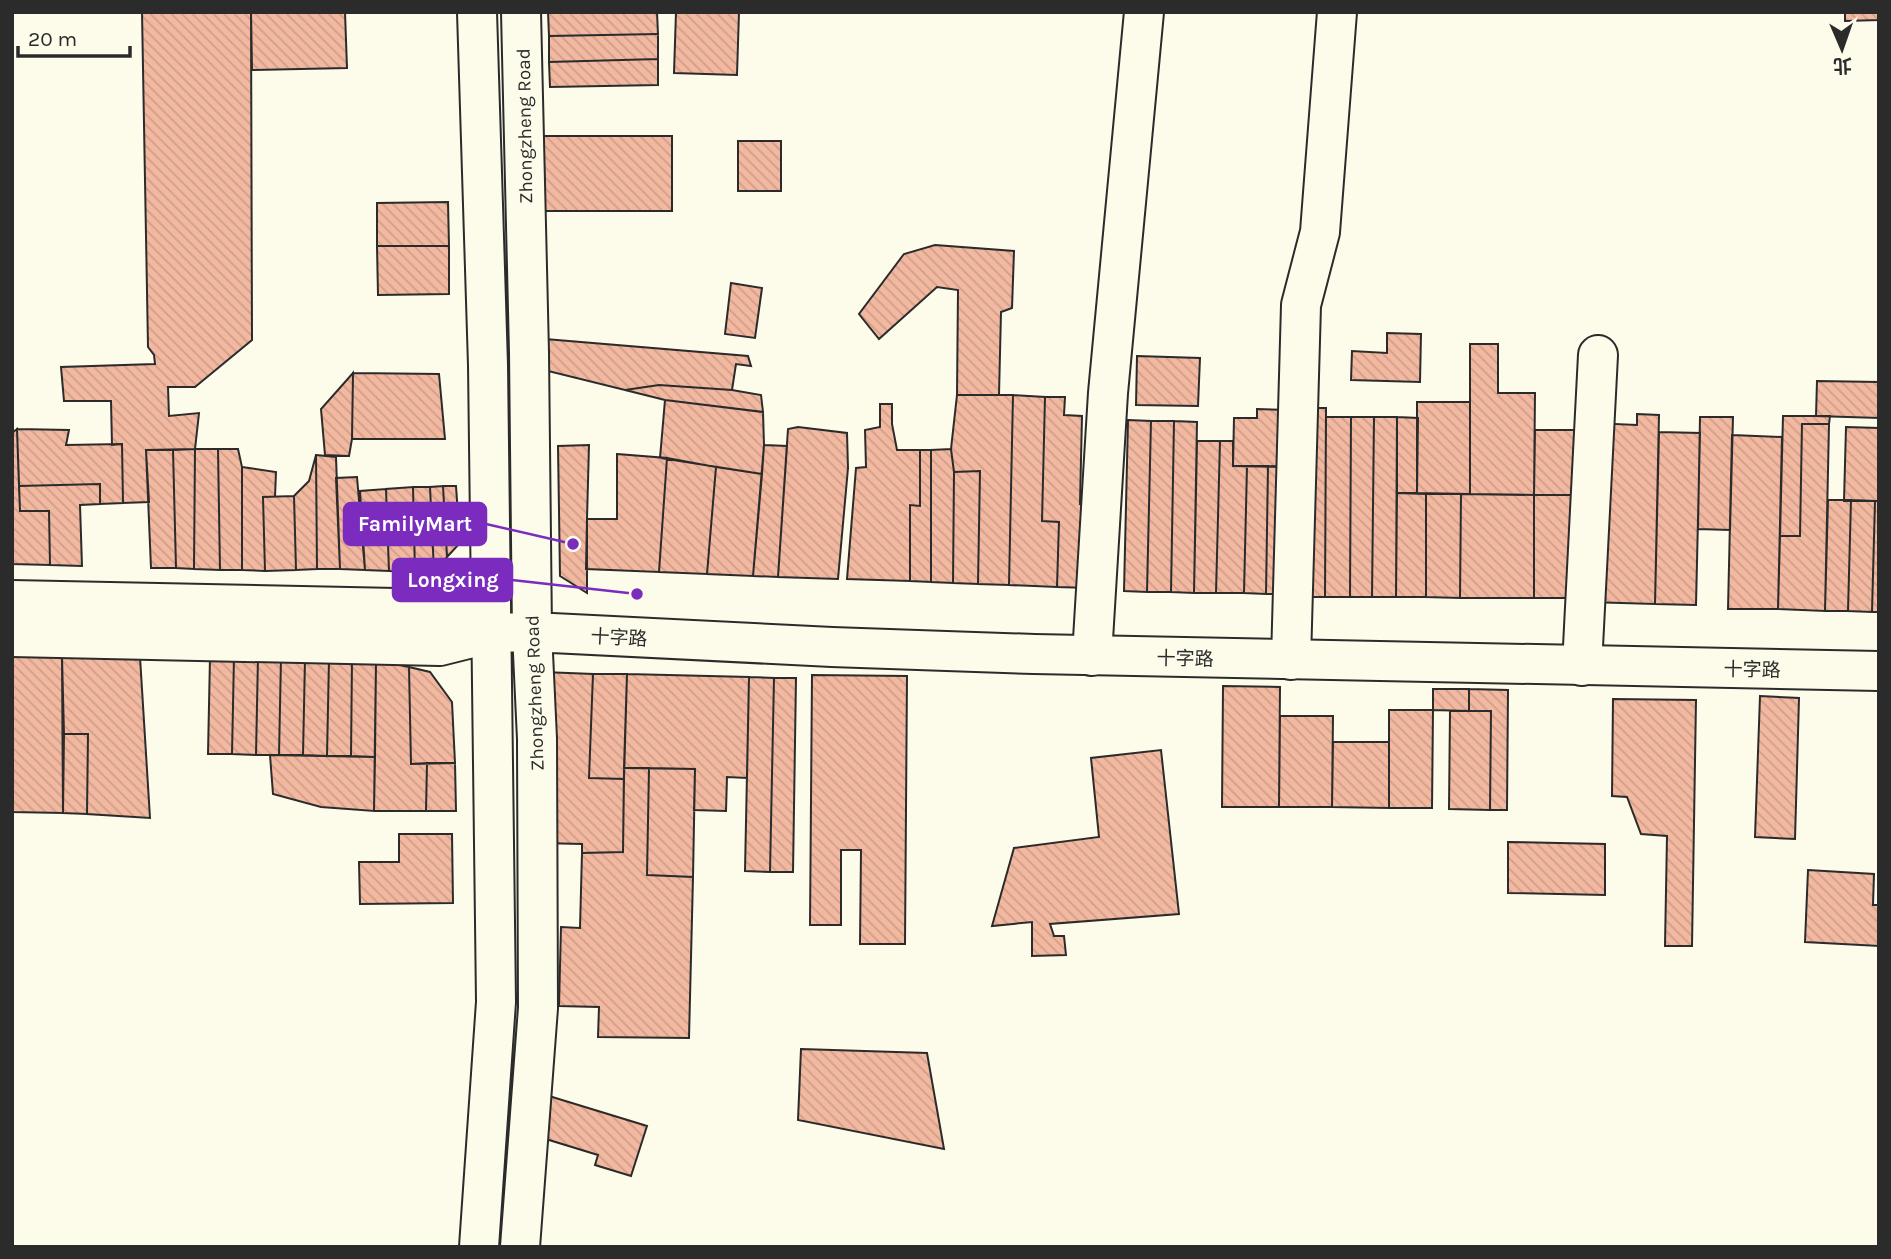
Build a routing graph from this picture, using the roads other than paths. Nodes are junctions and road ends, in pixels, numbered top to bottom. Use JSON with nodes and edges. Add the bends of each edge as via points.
{"nodes":[{"id":1,"x":477,"y":12,"type":"edge"},
{"id":2,"x":521,"y":12,"type":"edge"},
{"id":3,"x":1144,"y":12,"type":"edge"},
{"id":4,"x":1337,"y":12,"type":"edge"},
{"id":5,"x":1598,"y":355,"type":"dead end"},
{"id":6,"x":12,"y":600,"type":"edge"},
{"id":7,"x":532,"y":632,"type":"junction"},
{"id":8,"x":492,"y":633,"type":"junction"},
{"id":9,"x":12,"y":637,"type":"edge"},
{"id":10,"x":1092,"y":656,"type":"junction"},
{"id":11,"x":1291,"y":660,"type":"junction"},
{"id":12,"x":1582,"y":666,"type":"junction"},
{"id":13,"x":1879,"y":671,"type":"edge"},
{"id":14,"x":479,"y":1247,"type":"edge"},
{"id":15,"x":520,"y":1247,"type":"edge"}],
"edges":[{"from":1,"to":8,"type":"main road","name":"Zhongzheng Road"},
{"from":2,"to":7,"type":"main road","name":"Zhongzheng Road"},
{"from":3,"to":10,"type":"main road","via":[[1108,393]]},
{"from":4,"to":11,"type":"main road","via":[[1320,232],[1301,305]]},
{"from":5,"to":12,"type":"main road"},
{"from":6,"to":8,"type":"main road","name":"十字路","via":[[444,609]]},
{"from":7,"to":8,"type":"main road","name":"十字路"},
{"from":7,"to":10,"type":"main road","name":"十字路"},
{"from":7,"to":15,"type":"main road","name":"Zhongzheng Road","via":[[538,1008]]},
{"from":8,"to":9,"type":"main road","name":"十字路","via":[[440,646]]},
{"from":8,"to":14,"type":"main road","name":"Zhongzheng Road","via":[[496,1002]]},
{"from":10,"to":11,"type":"main road","name":"十字路"},
{"from":11,"to":12,"type":"main road","name":"十字路"},
{"from":12,"to":13,"type":"main road","name":"十字路"}]}
